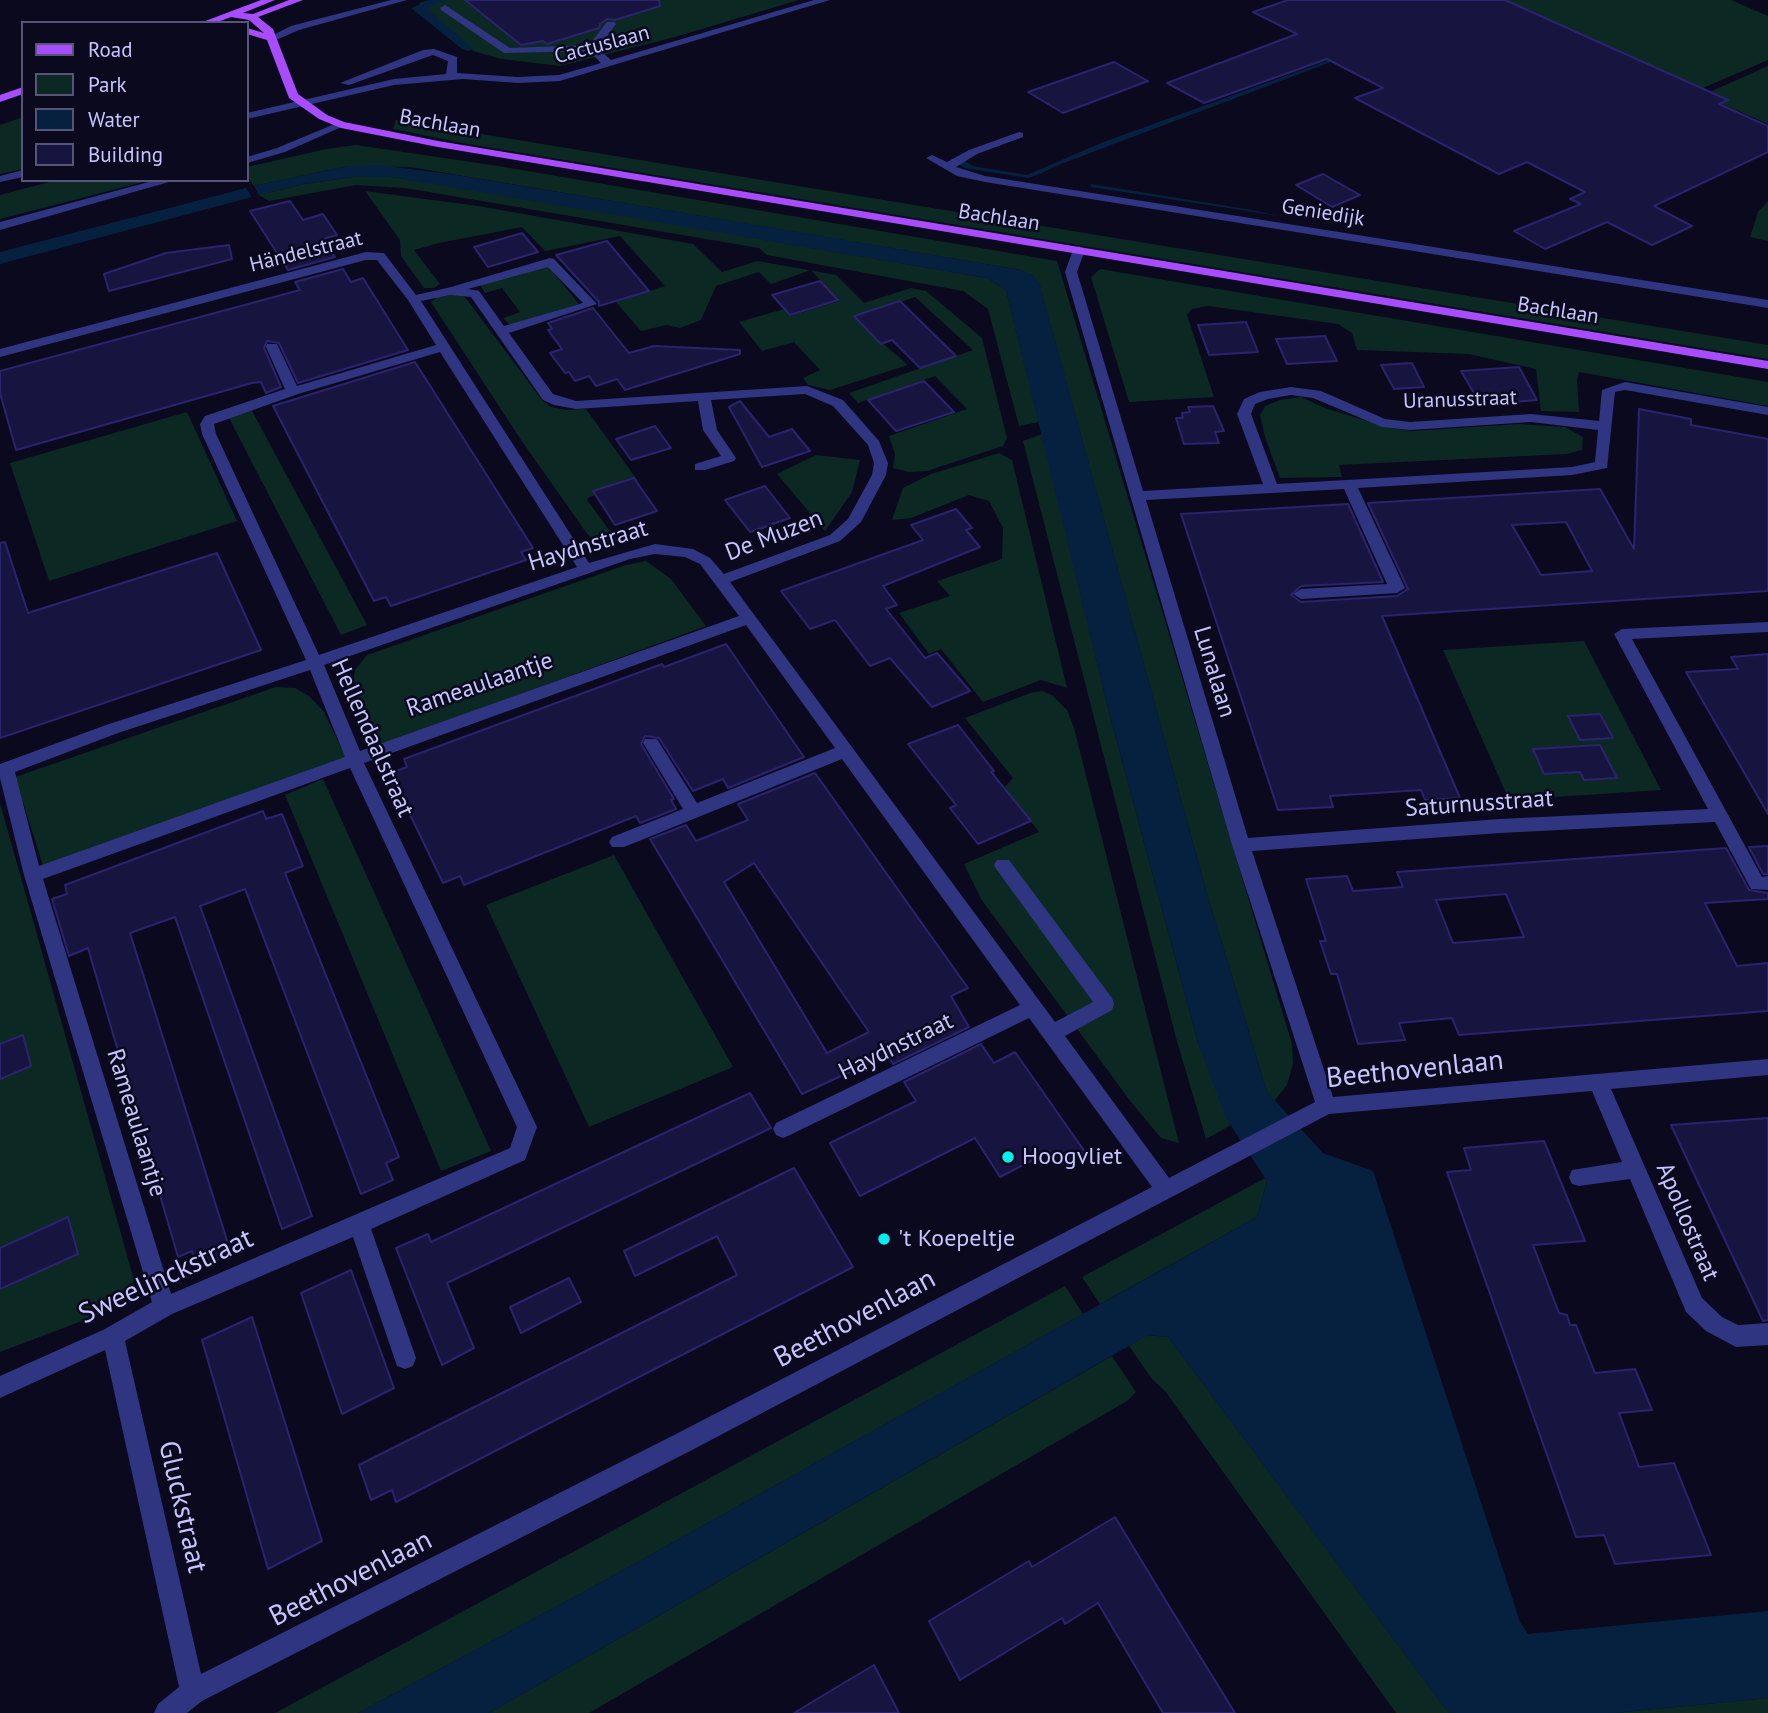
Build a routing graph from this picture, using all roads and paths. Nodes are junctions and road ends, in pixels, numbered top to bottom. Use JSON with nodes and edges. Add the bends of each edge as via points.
{"nodes":[{"id":1,"x":270,"y":0,"type":"edge"},
{"id":2,"x":298,"y":0,"type":"edge"},
{"id":3,"x":402,"y":0,"type":"edge"},
{"id":4,"x":825,"y":0,"type":"edge"},
{"id":5,"x":445,"y":8,"type":"dead end"},
{"id":6,"x":252,"y":17,"type":"junction"},
{"id":7,"x":232,"y":20,"type":"edge"},
{"id":8,"x":611,"y":24,"type":"dead end"},
{"id":9,"x":248,"y":31,"type":"edge"},
{"id":10,"x":272,"y":38,"type":"junction"},
{"id":11,"x":593,"y":48,"type":"junction"},
{"id":12,"x":609,"y":64,"type":"junction"},
{"id":13,"x":451,"y":77,"type":"junction"},
{"id":14,"x":327,"y":90,"type":"dead end"},
{"id":15,"x":21,"y":91,"type":"edge"},
{"id":16,"x":0,"y":99,"type":"edge"},
{"id":17,"x":21,"y":102,"type":"edge"},
{"id":18,"x":302,"y":104,"type":"junction"},
{"id":19,"x":0,"y":110,"type":"edge"},
{"id":20,"x":248,"y":116,"type":"edge"},
{"id":21,"x":341,"y":125,"type":"junction"},
{"id":22,"x":1019,"y":135,"type":"dead end"},
{"id":23,"x":932,"y":158,"type":"dead end"},
{"id":24,"x":248,"y":160,"type":"edge"},
{"id":25,"x":950,"y":168,"type":"junction"},
{"id":26,"x":21,"y":174,"type":"edge"},
{"id":27,"x":0,"y":179,"type":"edge"},
{"id":28,"x":163,"y":182,"type":"edge"},
{"id":29,"x":0,"y":226,"type":"edge"},
{"id":30,"x":1079,"y":250,"type":"junction"},
{"id":31,"x":450,"y":291,"type":"junction"},
{"id":32,"x":414,"y":299,"type":"junction"},
{"id":33,"x":1768,"y":304,"type":"edge"},
{"id":34,"x":501,"y":331,"type":"junction"},
{"id":35,"x":272,"y":347,"type":"dead end"},
{"id":36,"x":442,"y":347,"type":"junction"},
{"id":37,"x":0,"y":353,"type":"edge"},
{"id":38,"x":1768,"y":365,"type":"edge"},
{"id":39,"x":293,"y":391,"type":"junction"},
{"id":40,"x":704,"y":397,"type":"junction"},
{"id":41,"x":1768,"y":411,"type":"edge"},
{"id":42,"x":1604,"y":426,"type":"junction"},
{"id":43,"x":700,"y":467,"type":"dead end"},
{"id":44,"x":1349,"y":484,"type":"junction"},
{"id":45,"x":1271,"y":488,"type":"junction"},
{"id":46,"x":1138,"y":496,"type":"junction"},
{"id":47,"x":586,"y":570,"type":"junction"},
{"id":48,"x":721,"y":580,"type":"junction"},
{"id":49,"x":1301,"y":594,"type":"dead end"},
{"id":50,"x":747,"y":619,"type":"junction"},
{"id":51,"x":1768,"y":626,"type":"edge"},
{"id":52,"x":314,"y":661,"type":"junction"},
{"id":53,"x":651,"y":743,"type":"dead end"},
{"id":54,"x":845,"y":751,"type":"junction"},
{"id":55,"x":354,"y":758,"type":"junction"},
{"id":56,"x":3,"y":770,"type":"edge"},
{"id":57,"x":694,"y":811,"type":"junction"},
{"id":58,"x":1720,"y":815,"type":"junction"},
{"id":59,"x":618,"y":842,"type":"dead end"},
{"id":60,"x":1241,"y":845,"type":"junction"},
{"id":61,"x":1003,"y":866,"type":"dead end"},
{"id":62,"x":33,"y":875,"type":"junction"},
{"id":63,"x":1768,"y":883,"type":"edge"},
{"id":64,"x":1031,"y":1008,"type":"junction"},
{"id":65,"x":1051,"y":1034,"type":"junction"},
{"id":66,"x":1768,"y":1067,"type":"edge"},
{"id":67,"x":1598,"y":1081,"type":"junction"},
{"id":68,"x":1326,"y":1106,"type":"junction"},
{"id":69,"x":783,"y":1129,"type":"dead end"},
{"id":70,"x":518,"y":1154,"type":"joint"},
{"id":71,"x":1635,"y":1169,"type":"junction"},
{"id":72,"x":1579,"y":1177,"type":"dead end"},
{"id":73,"x":1166,"y":1190,"type":"junction"},
{"id":74,"x":359,"y":1224,"type":"junction"},
{"id":75,"x":164,"y":1307,"type":"junction"},
{"id":76,"x":1768,"y":1334,"type":"edge"},
{"id":77,"x":113,"y":1336,"type":"junction"},
{"id":78,"x":405,"y":1358,"type":"dead end"},
{"id":79,"x":0,"y":1387,"type":"edge"},
{"id":80,"x":193,"y":1692,"type":"junction"},
{"id":81,"x":167,"y":1713,"type":"edge"}],
"edges":[{"from":1,"to":7,"type":"main road"},
{"from":2,"to":6,"type":"main road"},
{"from":3,"to":10,"type":"street"},
{"from":4,"to":12,"type":"street","name":"Cactuslaan"},
{"from":5,"to":11,"type":"street","via":[[508,51]]},
{"from":6,"to":7,"type":"main road"},
{"from":6,"to":10,"type":"main road"},
{"from":8,"to":11,"type":"street"},
{"from":9,"to":10,"type":"main road"},
{"from":10,"to":18,"type":"main road","via":[[288,87]]},
{"from":11,"to":12,"type":"street"},
{"from":12,"to":13,"type":"street","name":"Cactuslaan","via":[[540,80]]},
{"from":13,"to":14,"type":"street","via":[[453,59],[426,48]]},
{"from":13,"to":18,"type":"street","name":"Cactuslaan","via":[[394,82]]},
{"from":15,"to":16,"type":"main road"},
{"from":17,"to":19,"type":"main road"},
{"from":18,"to":20,"type":"street","name":"Cactuslaan"},
{"from":18,"to":21,"type":"main road","name":"Bachlaan"},
{"from":21,"to":24,"type":"street"},
{"from":21,"to":30,"type":"main road","name":"Bachlaan"},
{"from":22,"to":25,"type":"street","via":[[973,152]]},
{"from":23,"to":25,"type":"street","name":"Geniedijk"},
{"from":25,"to":33,"type":"street","name":"Geniedijk","via":[[985,179]]},
{"from":26,"to":27,"type":"street"},
{"from":28,"to":29,"type":"street"},
{"from":30,"to":38,"type":"main road","name":"Bachlaan"},
{"from":30,"to":46,"type":"street","name":"Lunalaan","via":[[1070,272]]},
{"from":31,"to":32,"type":"street"},
{"from":31,"to":34,"type":"street","name":"De Muzen","via":[[475,294]]},
{"from":31,"to":34,"type":"street","via":[[550,262],[591,304]]},
{"from":32,"to":36,"type":"street","name":"Händelstraat"},
{"from":32,"to":37,"type":"street","name":"Händelstraat","via":[[380,256],[366,256]]},
{"from":34,"to":40,"type":"street","name":"De Muzen","via":[[548,397],[559,402],[576,405]]},
{"from":35,"to":39,"type":"street"},
{"from":36,"to":39,"type":"street","name":"Hellendaalstraat"},
{"from":36,"to":47,"type":"street","name":"Händelstraat"},
{"from":39,"to":52,"type":"street","name":"Hellendaalstraat","via":[[210,419],[207,424]]},
{"from":40,"to":43,"type":"street","via":[[710,430],[729,458]]},
{"from":40,"to":48,"type":"street","name":"De Muzen","via":[[807,390],[822,394],[838,403],[874,444],[880,463],[874,487],[845,531],[815,547]]},
{"from":41,"to":42,"type":"street","via":[[1625,386],[1609,390]]},
{"from":42,"to":44,"type":"street","via":[[1602,465],[1573,471]]},
{"from":42,"to":45,"type":"street","name":"Uranusstraat","via":[[1531,418],[1410,426],[1382,423],[1316,394],[1265,395],[1249,402],[1244,414]]},
{"from":44,"to":45,"type":"street"},
{"from":44,"to":49,"type":"street","via":[[1397,588]]},
{"from":45,"to":46,"type":"street"},
{"from":46,"to":60,"type":"street","name":"Lunalaan"},
{"from":47,"to":48,"type":"street","name":"Haydnstraat","via":[[627,555],[676,549],[705,561]]},
{"from":47,"to":52,"type":"street","name":"Haydnstraat"},
{"from":48,"to":50,"type":"street","name":"Haydnstraat"},
{"from":50,"to":54,"type":"street","name":"Haydnstraat"},
{"from":50,"to":55,"type":"street","name":"Rameaulaantje"},
{"from":51,"to":58,"type":"street","via":[[1622,634]]},
{"from":52,"to":55,"type":"street","name":"Hellendaalstraat"},
{"from":52,"to":56,"type":"street","name":"Haydnstraat"},
{"from":53,"to":57,"type":"street"},
{"from":54,"to":57,"type":"street"},
{"from":54,"to":64,"type":"street","name":"Haydnstraat"},
{"from":55,"to":62,"type":"street","name":"Rameaulaantje"},
{"from":55,"to":70,"type":"street","name":"Hellendaalstraat","via":[[527,1127]]},
{"from":56,"to":62,"type":"street","name":"Rameaulaantje"},
{"from":57,"to":59,"type":"street"},
{"from":58,"to":60,"type":"street","name":"Saturnusstraat"},
{"from":58,"to":63,"type":"street","via":[[1757,884]]},
{"from":60,"to":68,"type":"street","name":"Lunalaan"},
{"from":61,"to":65,"type":"street","via":[[1105,1004]]},
{"from":62,"to":75,"type":"street","name":"Rameaulaantje"},
{"from":64,"to":65,"type":"street","name":"Haydnstraat"},
{"from":64,"to":69,"type":"street","name":"Haydnstraat"},
{"from":65,"to":73,"type":"street","name":"Haydnstraat"},
{"from":66,"to":67,"type":"street","name":"Beethovenlaan"},
{"from":67,"to":68,"type":"street","name":"Beethovenlaan"},
{"from":67,"to":71,"type":"street","name":"Apollostraat"},
{"from":68,"to":73,"type":"street","name":"Beethovenlaan"},
{"from":70,"to":74,"type":"street","name":"Sweelinckstraat"},
{"from":71,"to":72,"type":"street"},
{"from":71,"to":76,"type":"street","name":"Apollostraat","via":[[1694,1305],[1736,1336]]},
{"from":73,"to":80,"type":"street","name":"Beethovenlaan"},
{"from":74,"to":75,"type":"street","name":"Sweelinckstraat"},
{"from":74,"to":78,"type":"street"},
{"from":75,"to":77,"type":"street","name":"Sweelinckstraat"},
{"from":77,"to":79,"type":"street","name":"Sweelinckstraat"},
{"from":77,"to":80,"type":"street","name":"Gluckstraat"},
{"from":80,"to":81,"type":"street","name":"Beethovenlaan"}]}
